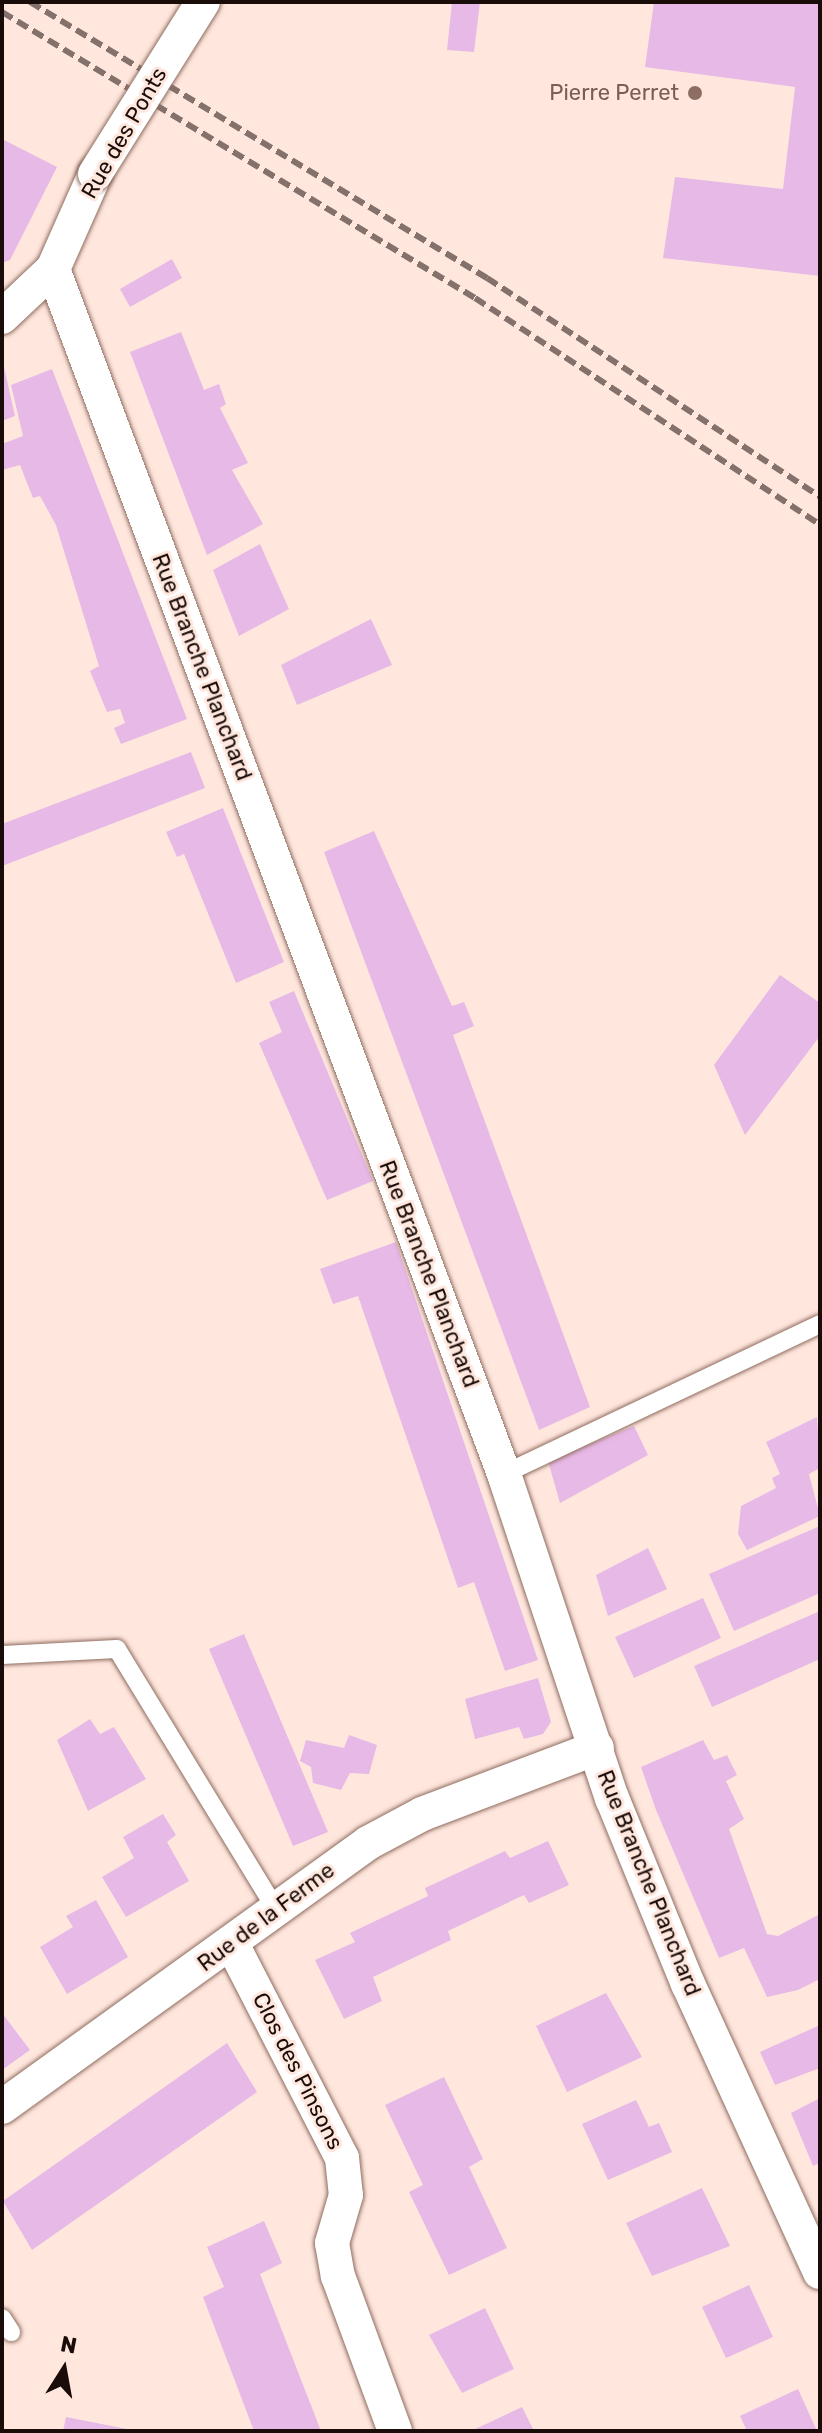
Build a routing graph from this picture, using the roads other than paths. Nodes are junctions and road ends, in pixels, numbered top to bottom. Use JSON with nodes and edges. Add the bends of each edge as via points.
{"nodes":[{"id":1,"x":203,"y":2,"type":"edge"},
{"id":2,"x":53,"y":269,"type":"junction"},
{"id":3,"x":2,"y":317,"type":"edge"},
{"id":4,"x":820,"y":1324,"type":"edge"},
{"id":5,"x":504,"y":1474,"type":"junction"},
{"id":6,"x":2,"y":1655,"type":"edge"},
{"id":7,"x":597,"y":1748,"type":"junction"},
{"id":8,"x":274,"y":1906,"type":"junction"},
{"id":9,"x":232,"y":1944,"type":"junction"},
{"id":10,"x":2,"y":2107,"type":"edge"},
{"id":11,"x":820,"y":2272,"type":"edge"},
{"id":12,"x":395,"y":2431,"type":"edge"}],
"edges":[{"from":1,"to":2,"type":"street","name":"Rue des Ponts","bridge":true,"via":[[95,174]]},
{"from":2,"to":3,"type":"street"},
{"from":2,"to":5,"type":"street","name":"Rue Branche Planchard"},
{"from":4,"to":5,"type":"lane"},
{"from":5,"to":7,"type":"street","name":"Rue Branche Planchard"},
{"from":6,"to":8,"type":"lane","via":[[117,1649]]},
{"from":7,"to":8,"type":"street","name":"Rue de la Ferme","via":[[422,1814]]},
{"from":7,"to":11,"type":"street","name":"Rue Branche Planchard","via":[[688,1984]]},
{"from":8,"to":9,"type":"street","name":"Rue de la Ferme"},
{"from":9,"to":10,"type":"street","name":"Rue de la Ferme"},
{"from":9,"to":12,"type":"street","name":"Clos des Pinsons","via":[[342,2158],[346,2195],[332,2243],[338,2276]]}]}
